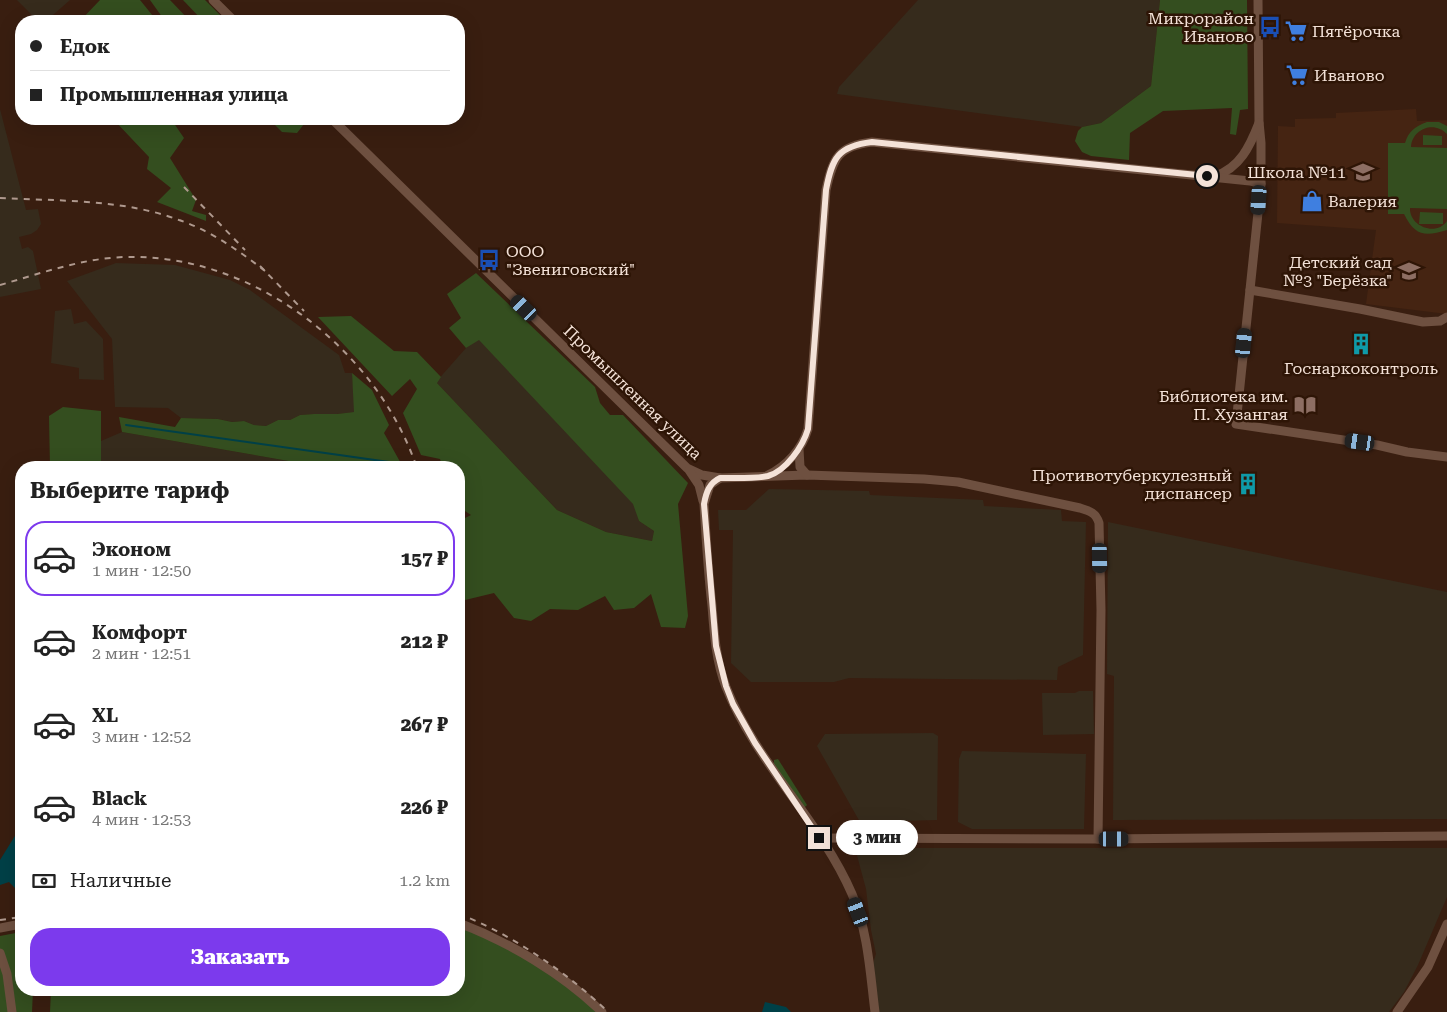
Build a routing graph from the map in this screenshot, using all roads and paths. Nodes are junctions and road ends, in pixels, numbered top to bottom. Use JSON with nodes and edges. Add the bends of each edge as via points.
{"nodes":[{"id":1,"x":213,"y":0,"type":"edge"},
{"id":2,"x":1258,"y":0,"type":"edge"},
{"id":3,"x":228,"y":15,"type":"edge"},
{"id":4,"x":1259,"y":122,"type":"junction"},
{"id":5,"x":338,"y":125,"type":"edge"},
{"id":6,"x":1212,"y":177,"type":"junction"},
{"id":7,"x":1260,"y":184,"type":"junction"},
{"id":8,"x":1250,"y":290,"type":"junction"},
{"id":9,"x":1447,"y":317,"type":"edge"},
{"id":10,"x":798,"y":449,"type":"junction"},
{"id":11,"x":1447,"y":457,"type":"edge"},
{"id":12,"x":687,"y":468,"type":"junction"},
{"id":13,"x":768,"y":476,"type":"junction"},
{"id":14,"x":807,"y":476,"type":"junction"},
{"id":15,"x":720,"y":478,"type":"junction"},
{"id":16,"x":704,"y":504,"type":"junction"},
{"id":17,"x":1447,"y":836,"type":"edge"},
{"id":18,"x":819,"y":838,"type":"junction"},
{"id":19,"x":1098,"y":839,"type":"junction"},
{"id":20,"x":1447,"y":924,"type":"edge"},
{"id":21,"x":15,"y":925,"type":"edge"},
{"id":22,"x":465,"y":925,"type":"edge"},
{"id":23,"x":0,"y":928,"type":"edge"},
{"id":24,"x":0,"y":953,"type":"edge"},
{"id":25,"x":12,"y":1012,"type":"edge"},
{"id":26,"x":602,"y":1012,"type":"edge"},
{"id":27,"x":875,"y":1012,"type":"edge"},
{"id":28,"x":1397,"y":1012,"type":"edge"}],
"edges":[{"from":1,"to":3,"type":"street"},
{"from":2,"to":4,"type":"street"},
{"from":4,"to":6,"type":"street","via":[[1245,153],[1230,169]]},
{"from":4,"to":7,"type":"street","via":[[1262,143]]},
{"from":5,"to":12,"type":"street","name":"Промышленная улица"},
{"from":6,"to":7,"type":"street"},
{"from":6,"to":10,"type":"street","via":[[872,142],[845,149],[830,168],[826,190],[808,429]]},
{"from":7,"to":8,"type":"street"},
{"from":8,"to":9,"type":"street","via":[[1423,322]]},
{"from":8,"to":11,"type":"street","via":[[1236,424]]},
{"from":10,"to":13,"type":"street","via":[[784,466]]},
{"from":10,"to":14,"type":"street","via":[[800,467]]},
{"from":12,"to":15,"type":"street","name":"Промышленная улица"},
{"from":12,"to":16,"type":"street","via":[[699,485]]},
{"from":13,"to":14,"type":"street","name":"Промышленная улица"},
{"from":13,"to":15,"type":"street","name":"Промышленная улица"},
{"from":14,"to":19,"type":"street","name":"Промышленная улица","via":[[958,482],[1080,508],[1097,516],[1101,610]]},
{"from":15,"to":16,"type":"street","via":[[710,485]]},
{"from":16,"to":18,"type":"street","via":[[716,646],[726,686],[755,743]]},
{"from":17,"to":19,"type":"street"},
{"from":18,"to":19,"type":"street"},
{"from":18,"to":27,"type":"street","via":[[839,868],[858,912],[865,937]]},
{"from":20,"to":28,"type":"street","via":[[1428,966]]},
{"from":21,"to":23,"type":"street"},
{"from":22,"to":26,"type":"street","via":[[490,935],[553,973]]},
{"from":24,"to":25,"type":"street","via":[[7,974]]}]}
